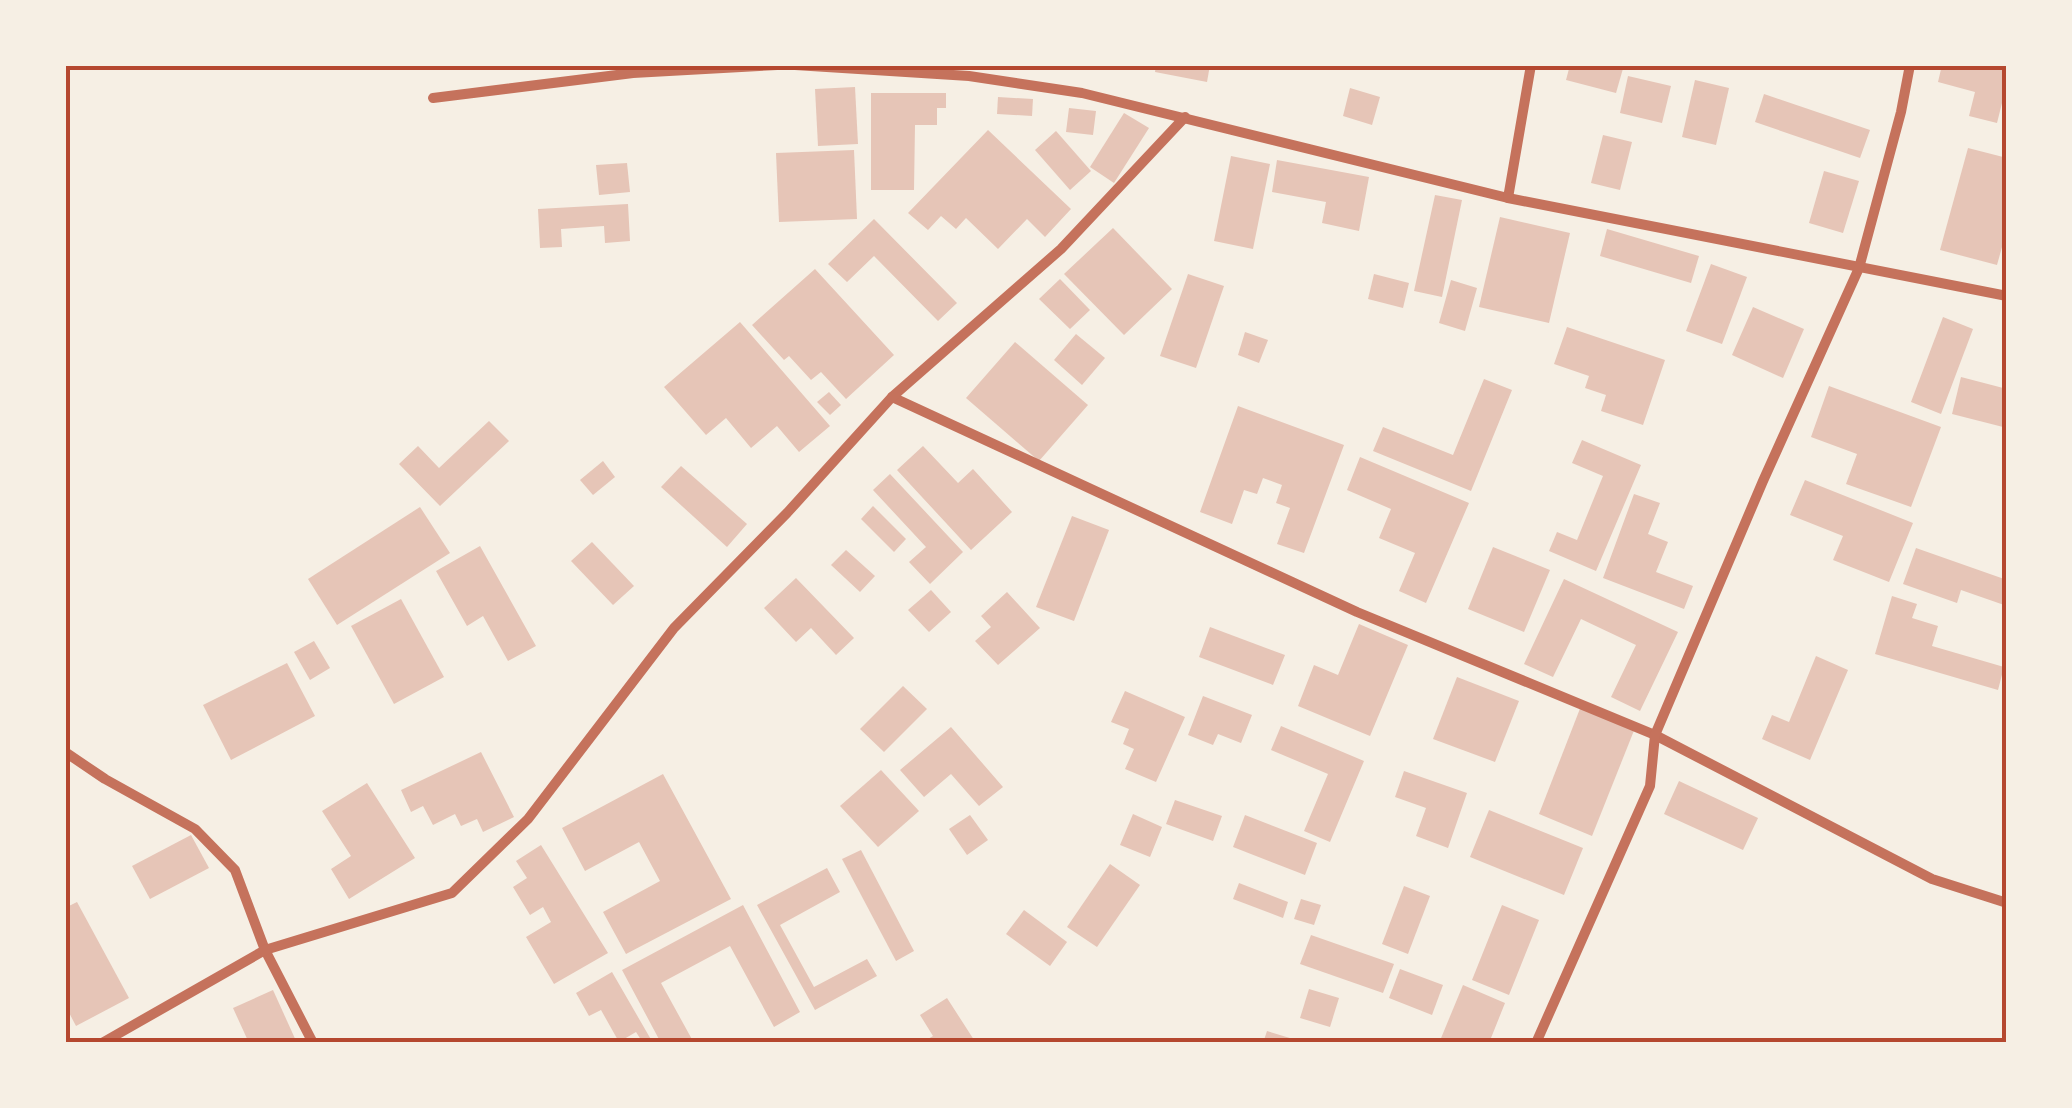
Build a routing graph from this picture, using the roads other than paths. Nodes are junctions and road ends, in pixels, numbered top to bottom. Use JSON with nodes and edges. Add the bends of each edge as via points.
{"nodes":[{"id":1,"x":777,"y":65,"type":"edge"},
{"id":2,"x":795,"y":65,"type":"edge"},
{"id":3,"x":1531,"y":65,"type":"edge"},
{"id":4,"x":1910,"y":65,"type":"edge"},
{"id":5,"x":432,"y":98,"type":"dead end"},
{"id":6,"x":1185,"y":117,"type":"junction"},
{"id":7,"x":1508,"y":198,"type":"junction"},
{"id":8,"x":1858,"y":268,"type":"junction"},
{"id":9,"x":2007,"y":296,"type":"edge"},
{"id":10,"x":892,"y":397,"type":"junction"},
{"id":11,"x":1655,"y":734,"type":"junction"},
{"id":12,"x":65,"y":752,"type":"edge"},
{"id":13,"x":2007,"y":903,"type":"edge"},
{"id":14,"x":264,"y":950,"type":"junction"},
{"id":15,"x":102,"y":1043,"type":"edge"},
{"id":16,"x":313,"y":1043,"type":"edge"},
{"id":17,"x":1536,"y":1043,"type":"edge"}],
"edges":[{"from":1,"to":5,"type":"street","via":[[633,73]]},
{"from":2,"to":6,"type":"street","via":[[969,76]]},
{"from":3,"to":7,"type":"street"},
{"from":4,"to":8,"type":"street"},
{"from":6,"to":7,"type":"street"},
{"from":6,"to":10,"type":"street","via":[[1061,249]]},
{"from":7,"to":8,"type":"street"},
{"from":8,"to":9,"type":"street"},
{"from":8,"to":11,"type":"street"},
{"from":10,"to":11,"type":"street","via":[[1356,612]]},
{"from":10,"to":14,"type":"street","via":[[674,628],[528,819],[452,893]]},
{"from":11,"to":13,"type":"street","via":[[1932,879]]},
{"from":11,"to":17,"type":"street","via":[[1650,786]]},
{"from":12,"to":14,"type":"street","via":[[196,829],[236,870]]},
{"from":14,"to":15,"type":"street"},
{"from":14,"to":16,"type":"street"}]}
